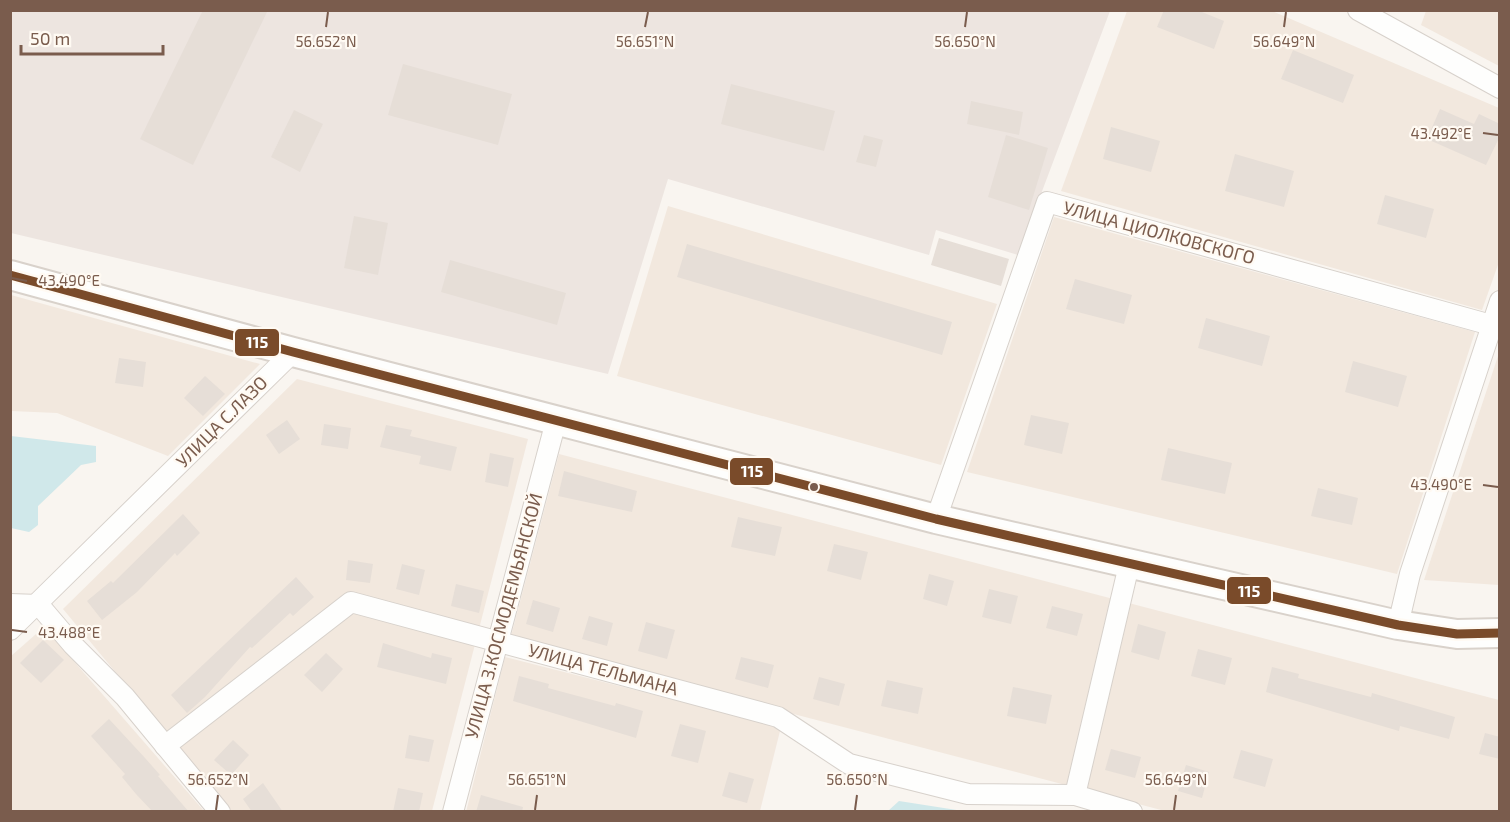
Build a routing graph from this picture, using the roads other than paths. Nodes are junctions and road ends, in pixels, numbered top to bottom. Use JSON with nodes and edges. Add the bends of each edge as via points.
{"nodes":[{"id":1,"x":1358,"y":10,"type":"edge"},
{"id":2,"x":1500,"y":88,"type":"edge"},
{"id":3,"x":10,"y":275,"type":"edge"},
{"id":4,"x":1500,"y":301,"type":"edge"},
{"id":5,"x":1491,"y":325,"type":"junction"},
{"id":6,"x":292,"y":352,"type":"junction"},
{"id":7,"x":556,"y":421,"type":"junction"},
{"id":8,"x":936,"y":519,"type":"junction"},
{"id":9,"x":1129,"y":566,"type":"junction"},
{"id":10,"x":10,"y":604,"type":"edge"},
{"id":11,"x":39,"y":605,"type":"junction"},
{"id":12,"x":1398,"y":626,"type":"junction"},
{"id":13,"x":10,"y":630,"type":"edge"},
{"id":14,"x":1500,"y":633,"type":"edge"},
{"id":15,"x":497,"y":641,"type":"junction"},
{"id":16,"x":165,"y":746,"type":"junction"},
{"id":17,"x":1075,"y":795,"type":"junction"},
{"id":18,"x":220,"y":812,"type":"edge"},
{"id":19,"x":453,"y":812,"type":"edge"},
{"id":20,"x":1132,"y":812,"type":"edge"}],
"edges":[{"from":1,"to":2,"type":"street"},
{"from":3,"to":6,"type":"street"},
{"from":4,"to":5,"type":"street"},
{"from":5,"to":8,"type":"street","name":"УЛИЦА ЦИОЛКОВСКОГО","via":[[1047,202]]},
{"from":5,"to":12,"type":"street","via":[[1410,574]]},
{"from":6,"to":7,"type":"street"},
{"from":6,"to":11,"type":"street","name":"УЛИЦА С.ЛАЗО"},
{"from":7,"to":8,"type":"street"},
{"from":7,"to":15,"type":"street","name":"УЛИЦА З.КОСМОДЕМЬЯНСКОЙ"},
{"from":8,"to":9,"type":"street"},
{"from":9,"to":12,"type":"street"},
{"from":9,"to":17,"type":"street"},
{"from":10,"to":11,"type":"street"},
{"from":11,"to":13,"type":"street","name":"УЛИЦА С.ЛАЗО"},
{"from":11,"to":16,"type":"street"},
{"from":12,"to":14,"type":"street","via":[[1457,634]]},
{"from":15,"to":16,"type":"street","name":"УЛИЦА ТЕЛЬМАНА","via":[[351,602]]},
{"from":15,"to":17,"type":"street","name":"УЛИЦА ТЕЛЬМАНА","via":[[778,717],[849,764],[968,794]]},
{"from":15,"to":19,"type":"street","name":"УЛИЦА З.КОСМОДЕМЬЯНСКОЙ"},
{"from":16,"to":18,"type":"street"},
{"from":17,"to":20,"type":"street","name":"УЛИЦА ТЕЛЬМАНА"}]}
